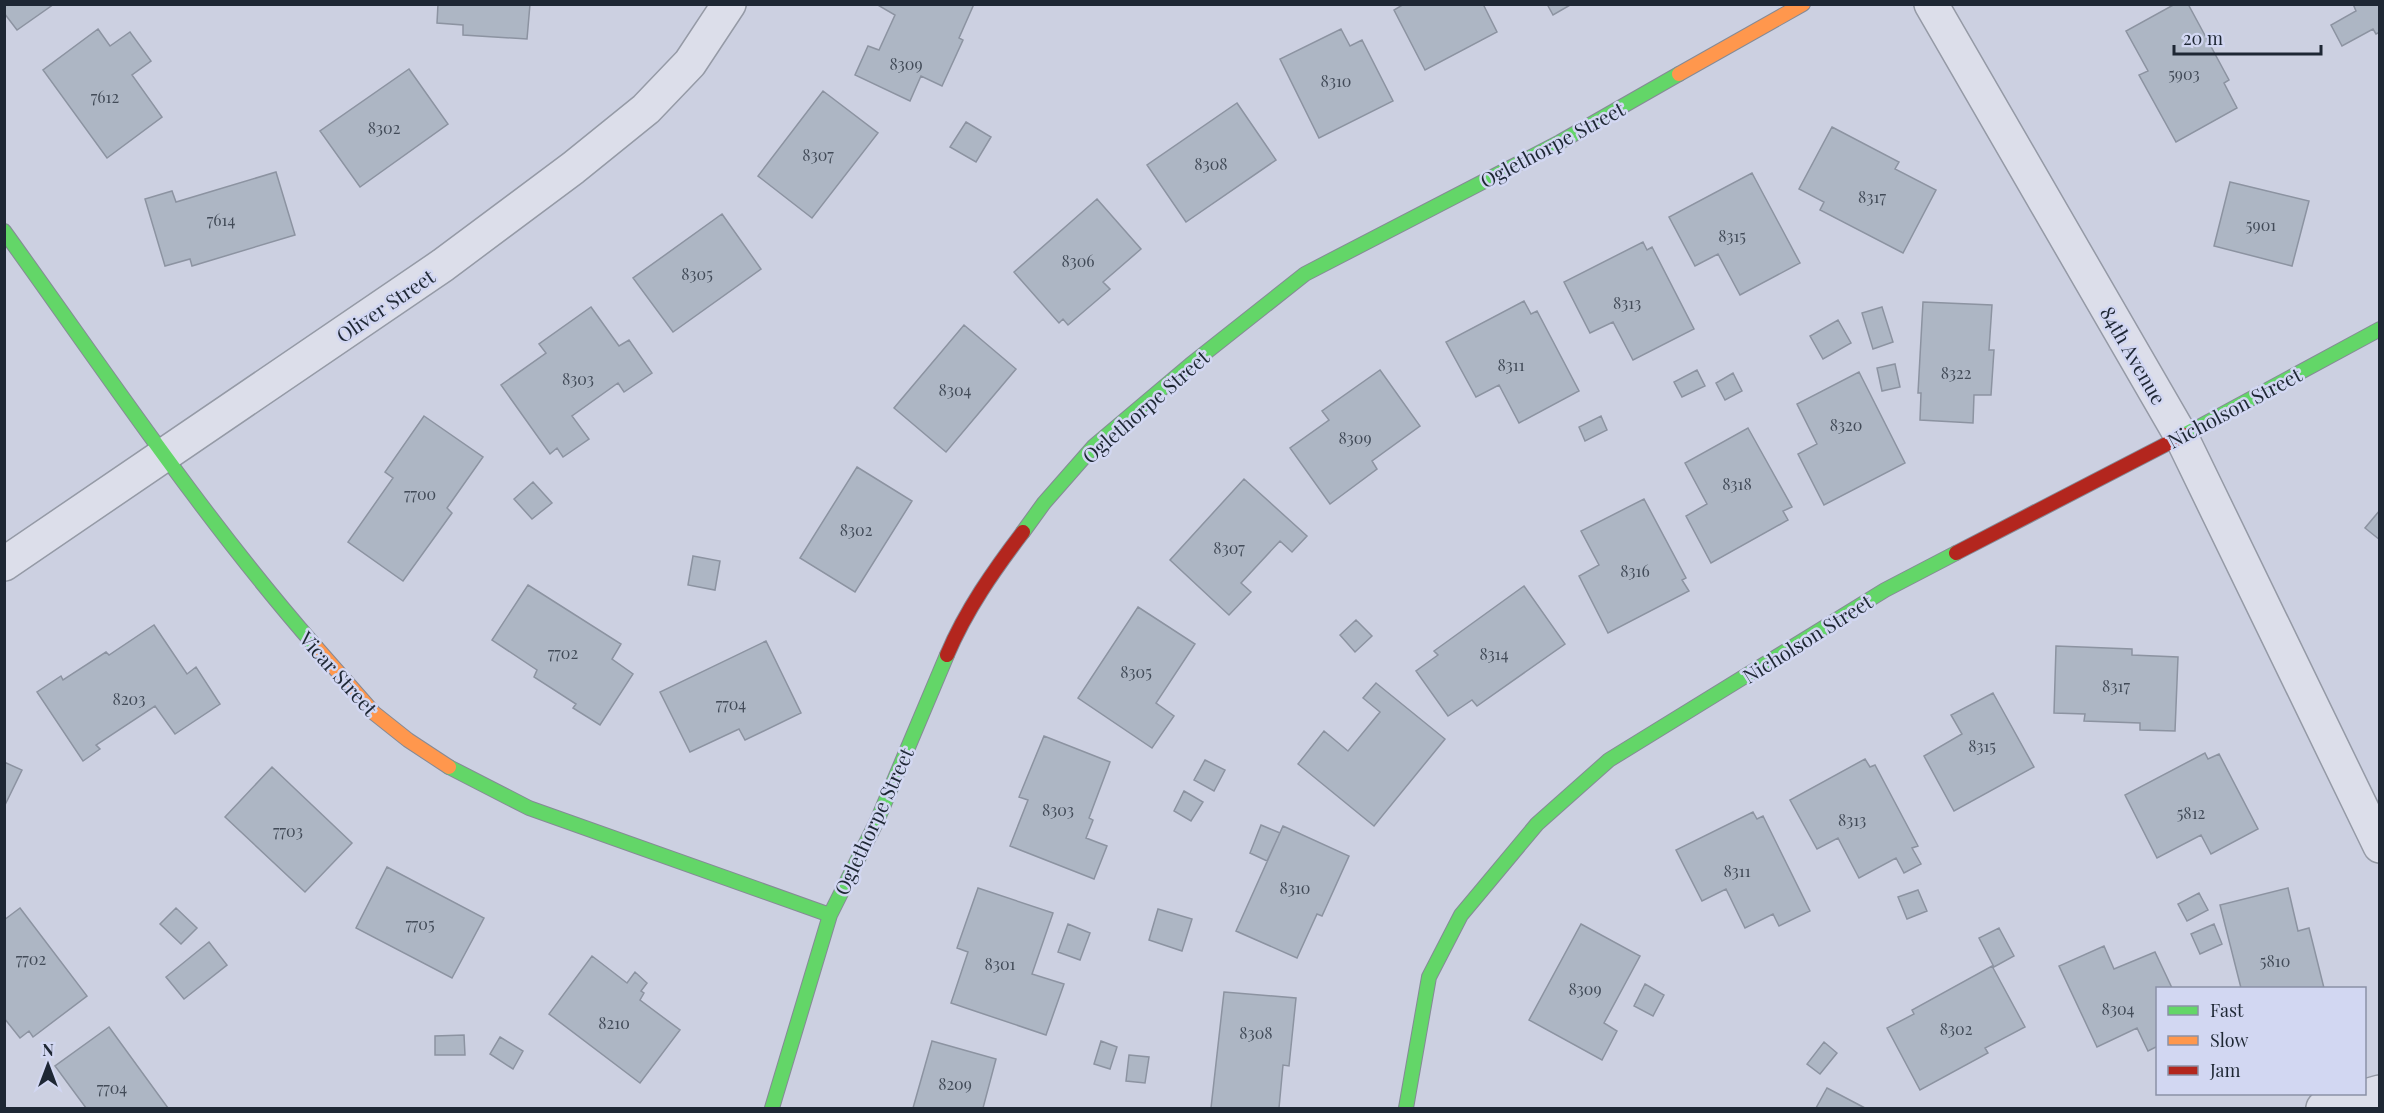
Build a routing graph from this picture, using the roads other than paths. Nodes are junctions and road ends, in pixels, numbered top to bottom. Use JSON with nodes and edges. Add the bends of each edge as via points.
{"nodes":[{"id":1,"x":729,"y":4,"type":"edge"},
{"id":2,"x":1803,"y":4,"type":"edge"},
{"id":3,"x":1931,"y":4,"type":"edge"},
{"id":4,"x":4,"y":231,"type":"edge"},
{"id":5,"x":2379,"y":329,"type":"edge"},
{"id":6,"x":2181,"y":436,"type":"junction"},
{"id":7,"x":165,"y":454,"type":"junction"},
{"id":8,"x":4,"y":564,"type":"edge"},
{"id":9,"x":2379,"y":846,"type":"edge"},
{"id":10,"x":830,"y":915,"type":"junction"},
{"id":11,"x":2379,"y":1092,"type":"edge"},
{"id":12,"x":772,"y":1108,"type":"edge"},
{"id":13,"x":1406,"y":1108,"type":"edge"},
{"id":14,"x":2323,"y":1108,"type":"edge"}],
"edges":[{"from":1,"to":7,"type":"street","name":"Oliver Street","via":[[690,63],[646,109],[573,168],[443,265]]},
{"from":2,"to":10,"type":"street","name":"Oglethorpe Street","via":[[1560,142],[1305,274],[1094,446],[1044,503],[991,574],[954,638],[877,821]]},
{"from":3,"to":6,"type":"street","name":"84th Avenue"},
{"from":4,"to":7,"type":"street","name":"Vicar Street"},
{"from":5,"to":6,"type":"street","name":"Nicholson Street"},
{"from":6,"to":9,"type":"street","name":"84th Avenue"},
{"from":6,"to":13,"type":"street","name":"Nicholson Street","via":[[1885,590],[1609,760],[1537,824],[1461,915],[1429,977]]},
{"from":7,"to":8,"type":"street","name":"Oliver Street"},
{"from":7,"to":10,"type":"street","name":"Vicar Street","via":[[276,601],[374,713],[408,740],[456,772],[529,808]]},
{"from":10,"to":12,"type":"street","name":"Oglethorpe Street"},
{"from":11,"to":14,"type":"street"}]}
